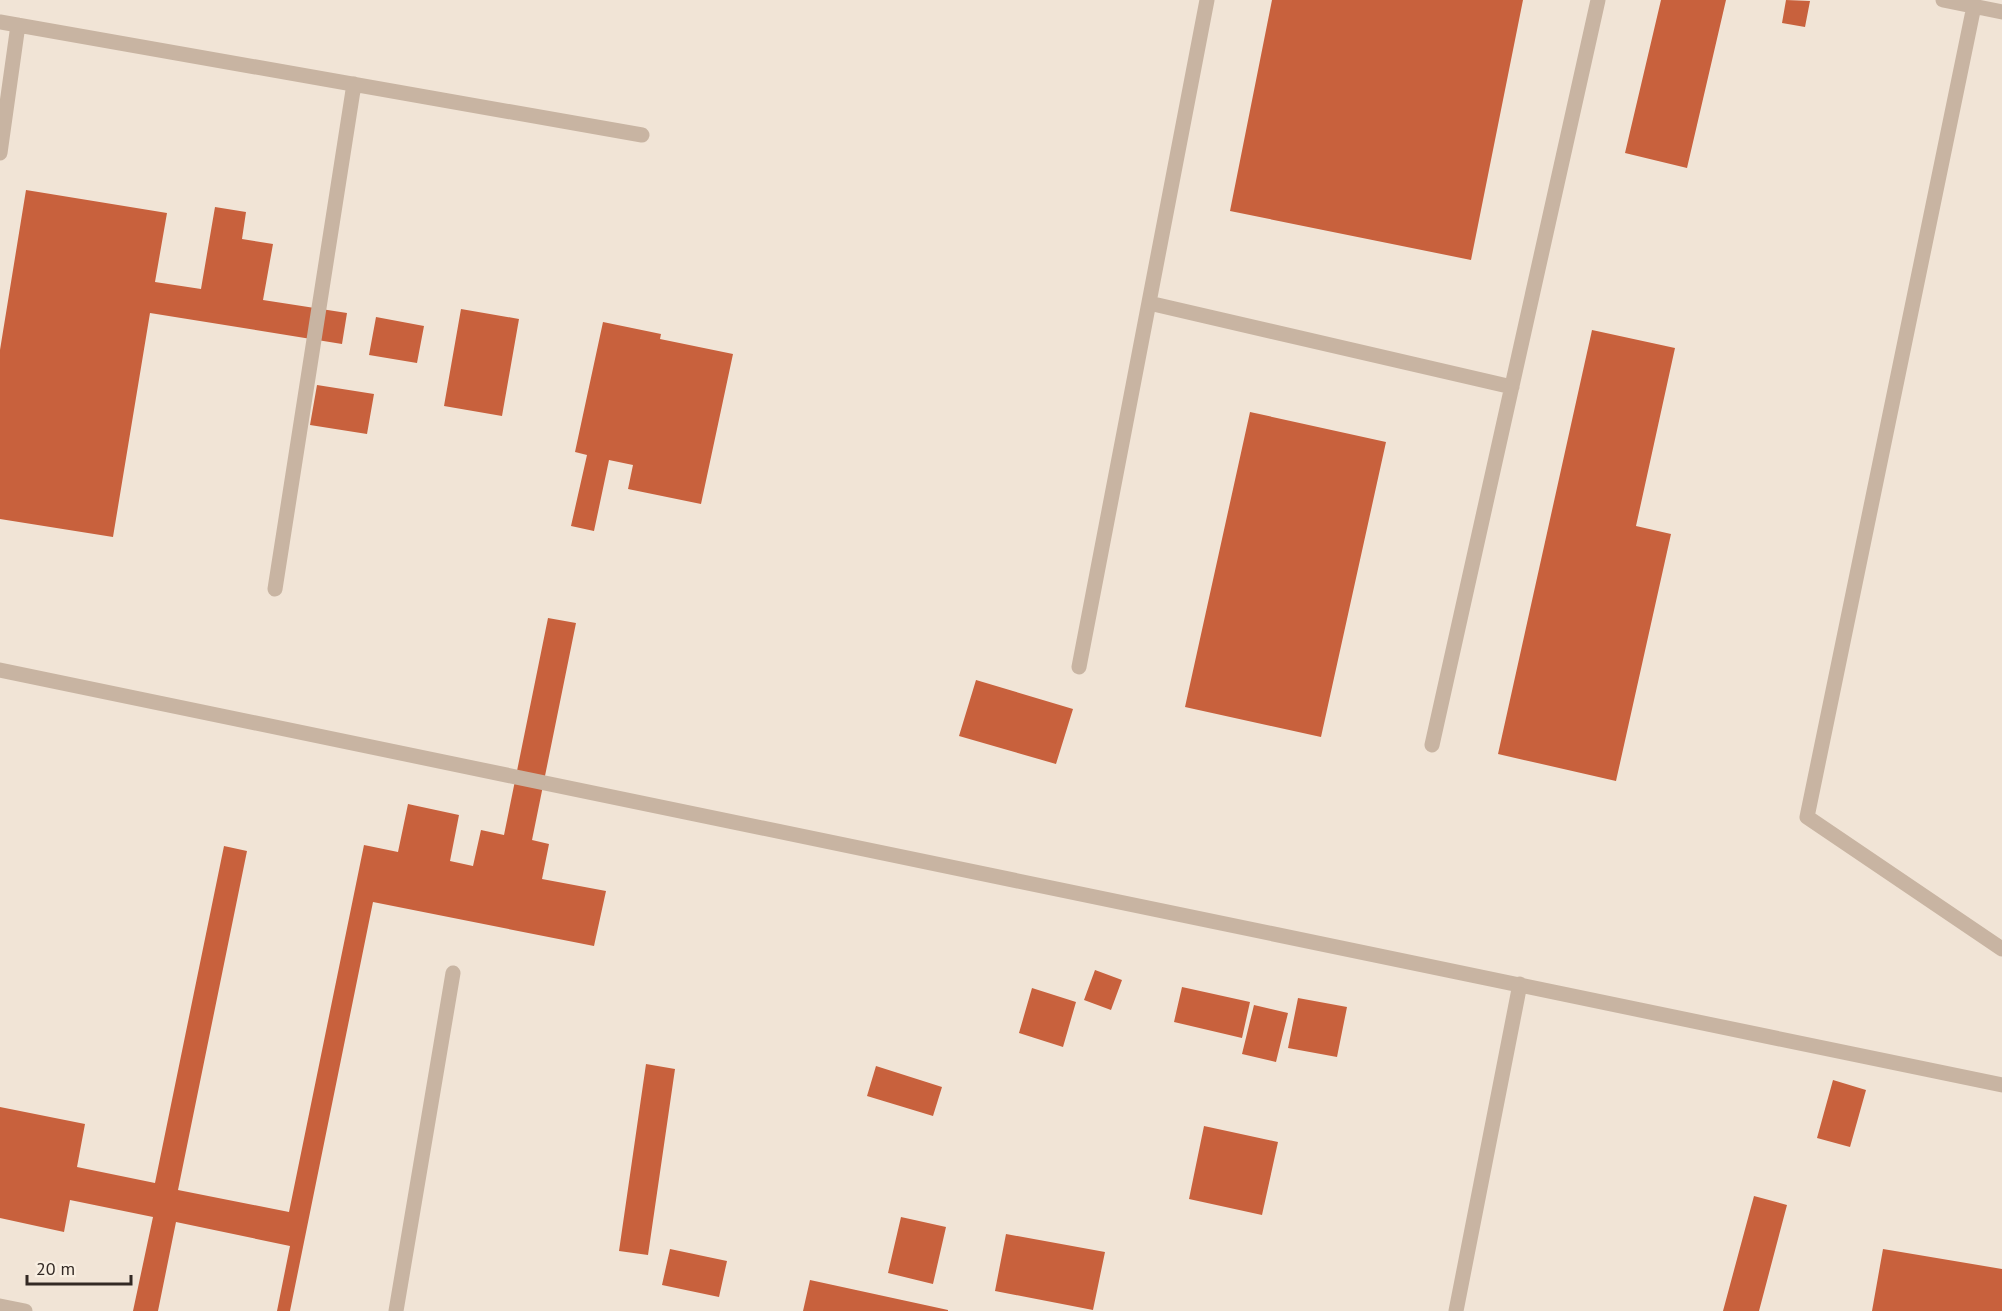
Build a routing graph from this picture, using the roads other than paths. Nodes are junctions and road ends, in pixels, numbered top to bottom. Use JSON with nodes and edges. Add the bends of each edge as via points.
{"nodes":[{"id":1,"x":1207,"y":0,"type":"edge"},
{"id":2,"x":1598,"y":0,"type":"edge"},
{"id":3,"x":1943,"y":0,"type":"edge"},
{"id":4,"x":1974,"y":6,"type":"junction"},
{"id":5,"x":2002,"y":12,"type":"edge"},
{"id":6,"x":0,"y":22,"type":"edge"},
{"id":7,"x":18,"y":25,"type":"junction"},
{"id":8,"x":354,"y":84,"type":"junction"},
{"id":9,"x":642,"y":135,"type":"dead end"},
{"id":10,"x":0,"y":153,"type":"edge"},
{"id":11,"x":1149,"y":303,"type":"junction"},
{"id":12,"x":1512,"y":387,"type":"junction"},
{"id":13,"x":275,"y":589,"type":"dead end"},
{"id":14,"x":1079,"y":667,"type":"dead end"},
{"id":15,"x":0,"y":670,"type":"edge"},
{"id":16,"x":1432,"y":745,"type":"dead end"},
{"id":17,"x":2002,"y":949,"type":"edge"},
{"id":18,"x":453,"y":973,"type":"dead end"},
{"id":19,"x":1520,"y":984,"type":"junction"},
{"id":20,"x":2002,"y":1085,"type":"edge"},
{"id":21,"x":0,"y":1306,"type":"edge"},
{"id":22,"x":25,"y":1311,"type":"edge"},
{"id":23,"x":396,"y":1311,"type":"edge"},
{"id":24,"x":1456,"y":1311,"type":"edge"}],
"edges":[{"from":1,"to":11,"type":"lane"},
{"from":2,"to":12,"type":"lane"},
{"from":3,"to":4,"type":"lane"},
{"from":4,"to":5,"type":"lane"},
{"from":4,"to":17,"type":"lane","via":[[1807,817]]},
{"from":6,"to":7,"type":"lane"},
{"from":7,"to":8,"type":"lane"},
{"from":7,"to":10,"type":"lane"},
{"from":8,"to":9,"type":"lane"},
{"from":8,"to":13,"type":"lane"},
{"from":11,"to":12,"type":"lane"},
{"from":11,"to":14,"type":"lane"},
{"from":12,"to":16,"type":"lane"},
{"from":15,"to":19,"type":"lane"},
{"from":18,"to":23,"type":"lane"},
{"from":19,"to":20,"type":"lane"},
{"from":19,"to":24,"type":"lane"},
{"from":21,"to":22,"type":"lane"}]}
